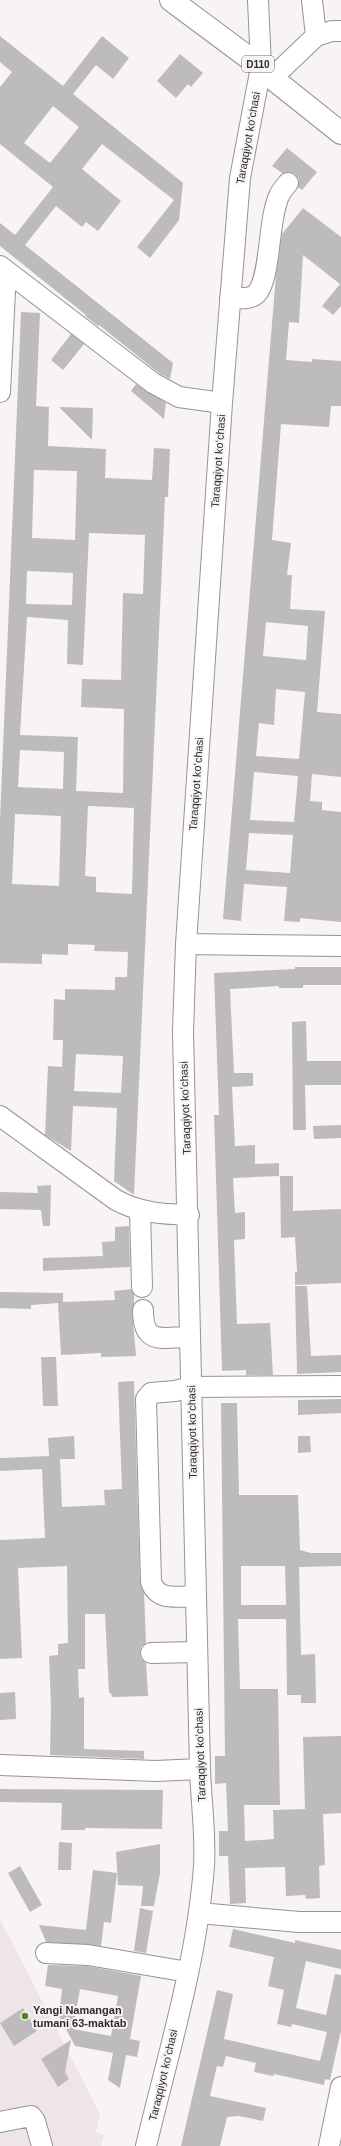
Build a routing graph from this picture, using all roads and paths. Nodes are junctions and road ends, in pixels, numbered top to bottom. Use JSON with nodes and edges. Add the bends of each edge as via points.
{"nodes":[{"id":1,"x":171,"y":0,"type":"edge"},
{"id":2,"x":258,"y":0,"type":"edge"},
{"id":3,"x":312,"y":0,"type":"edge"},
{"id":4,"x":341,"y":31,"type":"edge"},
{"id":5,"x":316,"y":36,"type":"junction"},
{"id":6,"x":266,"y":72,"type":"junction"},
{"id":7,"x":341,"y":133,"type":"edge"},
{"id":8,"x":288,"y":183,"type":"dead end"},
{"id":9,"x":3,"y":268,"type":"edge"},
{"id":10,"x":230,"y":298,"type":"junction"},
{"id":11,"x":0,"y":392,"type":"edge"},
{"id":12,"x":222,"y":403,"type":"junction"},
{"id":13,"x":186,"y":944,"type":"junction"},
{"id":14,"x":341,"y":946,"type":"edge"},
{"id":15,"x":0,"y":1116,"type":"edge"},
{"id":16,"x":140,"y":1210,"type":"junction"},
{"id":17,"x":189,"y":1215,"type":"junction"},
{"id":18,"x":142,"y":1287,"type":"dead end"},
{"id":19,"x":143,"y":1310,"type":"dead end"},
{"id":20,"x":190,"y":1337,"type":"junction"},
{"id":21,"x":341,"y":1386,"type":"edge"},
{"id":22,"x":191,"y":1387,"type":"junction"},
{"id":23,"x":196,"y":1596,"type":"junction"},
{"id":24,"x":197,"y":1652,"type":"junction"},
{"id":25,"x":151,"y":1653,"type":"dead end"},
{"id":26,"x":0,"y":1765,"type":"edge"},
{"id":27,"x":200,"y":1769,"type":"junction"},
{"id":28,"x":199,"y":1913,"type":"junction"},
{"id":29,"x":341,"y":1922,"type":"edge"},
{"id":30,"x":46,"y":1953,"type":"dead end"},
{"id":31,"x":188,"y":1972,"type":"junction"},
{"id":32,"x":340,"y":2099,"type":"edge"},
{"id":33,"x":0,"y":2122,"type":"edge"},
{"id":34,"x":42,"y":2146,"type":"edge"},
{"id":35,"x":146,"y":2146,"type":"edge"},
{"id":36,"x":329,"y":2146,"type":"edge"}],
"edges":[{"from":1,"to":6,"type":"main road","number":"D110"},
{"from":2,"to":6,"type":"street","name":"Taraqqiyot koʻchasi"},
{"from":3,"to":5,"type":"street"},
{"from":4,"to":5,"type":"street"},
{"from":5,"to":6,"type":"street"},
{"from":6,"to":7,"type":"main road","number":"D110"},
{"from":6,"to":10,"type":"street","name":"Taraqqiyot koʻchasi","via":[[240,178]]},
{"from":8,"to":10,"type":"street","via":[[279,195],[268,241],[264,277],[258,292],[250,298]]},
{"from":9,"to":11,"type":"street"},
{"from":9,"to":12,"type":"street","via":[[153,383],[180,396]]},
{"from":10,"to":12,"type":"street","name":"Taraqqiyot koʻchasi"},
{"from":12,"to":13,"type":"street","name":"Taraqqiyot koʻchasi"},
{"from":13,"to":14,"type":"street"},
{"from":13,"to":17,"type":"street","name":"Taraqqiyot koʻchasi","via":[[183,1032]]},
{"from":15,"to":16,"type":"street","via":[[116,1200]]},
{"from":16,"to":17,"type":"street","via":[[153,1214]]},
{"from":16,"to":18,"type":"street"},
{"from":17,"to":20,"type":"street","name":"Taraqqiyot koʻchasi"},
{"from":19,"to":20,"type":"street","via":[[143,1323],[150,1335],[157,1338]]},
{"from":20,"to":22,"type":"street","name":"Taraqqiyot koʻchasi"},
{"from":21,"to":22,"type":"street"},
{"from":22,"to":23,"type":"street","name":"Taraqqiyot koʻchasi"},
{"from":22,"to":23,"type":"street","via":[[151,1393],[146,1399],[146,1408],[151,1582],[154,1590],[163,1596]]},
{"from":23,"to":24,"type":"street","name":"Taraqqiyot koʻchasi"},
{"from":24,"to":25,"type":"street"},
{"from":24,"to":27,"type":"street","name":"Taraqqiyot koʻchasi"},
{"from":26,"to":27,"type":"street","via":[[156,1771]]},
{"from":27,"to":28,"type":"street","name":"Taraqqiyot koʻchasi","via":[[204,1864]]},
{"from":28,"to":29,"type":"street","via":[[299,1922]]},
{"from":28,"to":31,"type":"street","name":"Taraqqiyot koʻchasi"},
{"from":30,"to":31,"type":"street","via":[[88,1954]]},
{"from":31,"to":35,"type":"street","name":"Taraqqiyot koʻchasi"},
{"from":32,"to":36,"type":"street"},
{"from":33,"to":34,"type":"street","via":[[31,2116],[35,2120]]}]}
